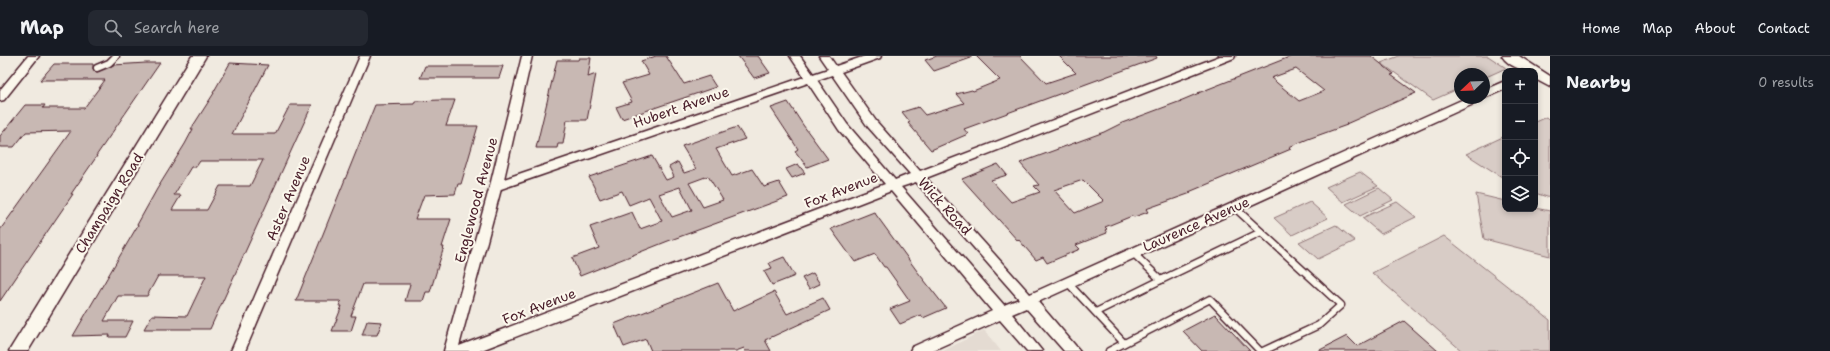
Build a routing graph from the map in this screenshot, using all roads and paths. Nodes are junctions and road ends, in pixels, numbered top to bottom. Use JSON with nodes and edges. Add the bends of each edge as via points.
{"nodes":[{"id":1,"x":34,"y":56,"type":"edge"},
{"id":2,"x":116,"y":56,"type":"edge"},
{"id":3,"x":200,"y":56,"type":"edge"},
{"id":4,"x":365,"y":56,"type":"edge"},
{"id":5,"x":527,"y":56,"type":"edge"},
{"id":6,"x":795,"y":56,"type":"edge"},
{"id":7,"x":824,"y":56,"type":"edge"},
{"id":8,"x":876,"y":56,"type":"edge"},
{"id":9,"x":1230,"y":56,"type":"edge"},
{"id":10,"x":1508,"y":56,"type":"edge"},
{"id":11,"x":97,"y":68,"type":"dead end"},
{"id":12,"x":1527,"y":68,"type":"edge"},
{"id":13,"x":834,"y":70,"type":"junction"},
{"id":14,"x":1538,"y":75,"type":"edge"},
{"id":15,"x":811,"y":78,"type":"junction"},
{"id":16,"x":1550,"y":82,"type":"edge"},
{"id":17,"x":1502,"y":86,"type":"edge"},
{"id":18,"x":1490,"y":91,"type":"edge"},
{"id":19,"x":0,"y":97,"type":"edge"},
{"id":20,"x":1463,"y":104,"type":"edge"},
{"id":21,"x":918,"y":176,"type":"junction"},
{"id":22,"x":496,"y":186,"type":"junction"},
{"id":23,"x":893,"y":186,"type":"junction"},
{"id":24,"x":1234,"y":207,"type":"junction"},
{"id":25,"x":1261,"y":232,"type":"junction"},
{"id":26,"x":1133,"y":253,"type":"junction"},
{"id":27,"x":1161,"y":280,"type":"junction"},
{"id":28,"x":1068,"y":282,"type":"junction"},
{"id":29,"x":1028,"y":300,"type":"junction"},
{"id":30,"x":1002,"y":312,"type":"junction"},
{"id":31,"x":1096,"y":312,"type":"junction"},
{"id":32,"x":1124,"y":343,"type":"junction"},
{"id":33,"x":18,"y":351,"type":"edge"},
{"id":34,"x":238,"y":351,"type":"edge"},
{"id":35,"x":451,"y":351,"type":"edge"},
{"id":36,"x":463,"y":351,"type":"edge"},
{"id":37,"x":917,"y":351,"type":"edge"},
{"id":38,"x":1035,"y":351,"type":"edge"},
{"id":39,"x":1073,"y":351,"type":"edge"},
{"id":40,"x":1109,"y":351,"type":"edge"},
{"id":41,"x":1260,"y":351,"type":"edge"},
{"id":42,"x":1263,"y":351,"type":"edge"}],
"edges":[{"from":1,"to":19,"type":"street"},
{"from":2,"to":11,"type":"lane","via":[[109,63]]},
{"from":3,"to":33,"type":"street","name":"Champaign Road"},
{"from":4,"to":34,"type":"street","name":"Aster Avenue"},
{"from":5,"to":22,"type":"street","name":"Englewood Avenue"},
{"from":6,"to":15,"type":"street","name":"Wick Road"},
{"from":7,"to":13,"type":"street","name":"Wick Road"},
{"from":8,"to":13,"type":"street","name":"Hubert Avenue"},
{"from":9,"to":21,"type":"street","name":"Fox Avenue"},
{"from":10,"to":12,"type":"street"},
{"from":13,"to":15,"type":"street","name":"Hubert Avenue"},
{"from":13,"to":21,"type":"street","name":"Wick Road","via":[[872,124]]},
{"from":14,"to":16,"type":"street"},
{"from":15,"to":22,"type":"street","name":"Hubert Avenue"},
{"from":15,"to":23,"type":"street","name":"Wick Road","via":[[843,127]]},
{"from":17,"to":18,"type":"street"},
{"from":20,"to":24,"type":"street","name":"Laurence Avenue"},
{"from":21,"to":23,"type":"street","name":"Fox Avenue"},
{"from":21,"to":29,"type":"street","name":"Wick Road"},
{"from":22,"to":35,"type":"street","name":"Englewood Avenue"},
{"from":23,"to":30,"type":"street","name":"Wick Road"},
{"from":23,"to":36,"type":"street","name":"Fox Avenue"},
{"from":24,"to":25,"type":"lane"},
{"from":24,"to":26,"type":"street","name":"Laurence Avenue"},
{"from":25,"to":27,"type":"lane"},
{"from":25,"to":42,"type":"lane","via":[[1341,305],[1318,325]]},
{"from":26,"to":27,"type":"lane"},
{"from":26,"to":28,"type":"street","name":"Laurence Avenue"},
{"from":27,"to":31,"type":"lane"},
{"from":28,"to":29,"type":"street","name":"Laurence Avenue"},
{"from":28,"to":31,"type":"lane"},
{"from":29,"to":30,"type":"street","name":"Laurence Avenue"},
{"from":29,"to":39,"type":"street","name":"Wick Road"},
{"from":30,"to":37,"type":"street","name":"Laurence Avenue"},
{"from":30,"to":38,"type":"street","name":"Wick Road"},
{"from":31,"to":32,"type":"lane"},
{"from":32,"to":40,"type":"lane"},
{"from":32,"to":41,"type":"lane","via":[[1210,299]]}]}
